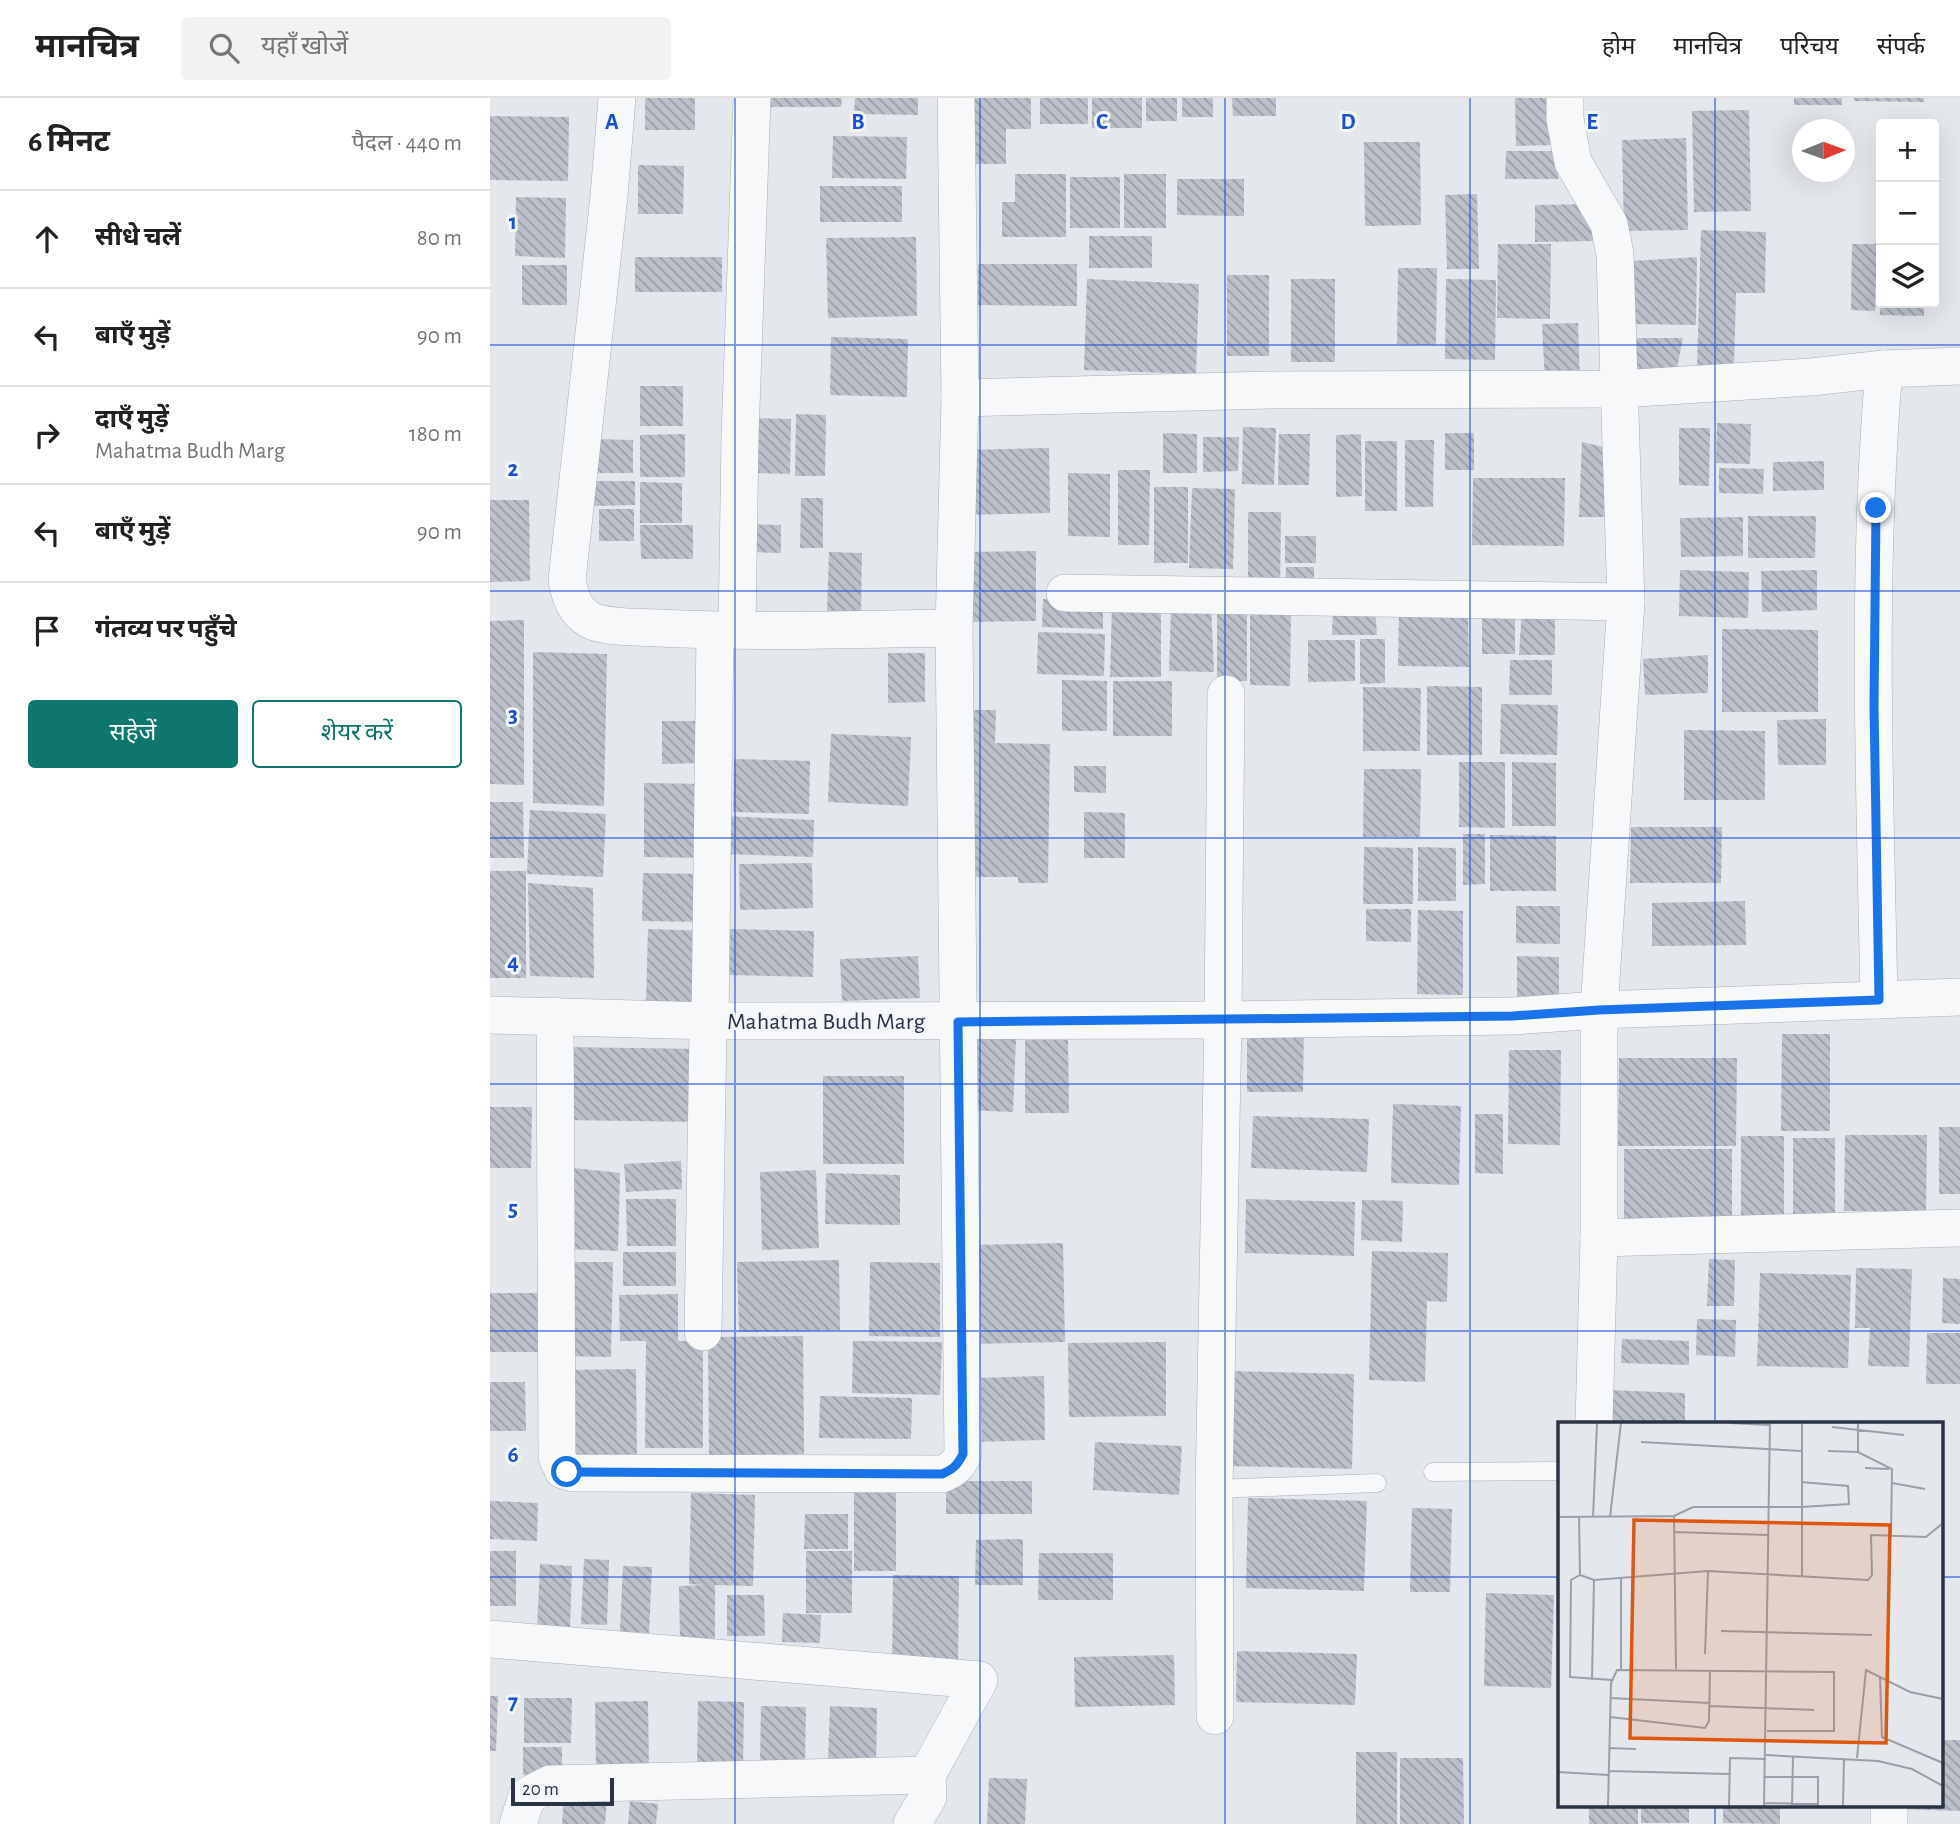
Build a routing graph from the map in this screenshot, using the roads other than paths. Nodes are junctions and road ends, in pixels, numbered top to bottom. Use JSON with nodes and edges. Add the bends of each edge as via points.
{"nodes":[{"id":1,"x":617,"y":98,"type":"edge"},
{"id":2,"x":752,"y":98,"type":"edge"},
{"id":3,"x":956,"y":98,"type":"edge"},
{"id":4,"x":1565,"y":98,"type":"edge"},
{"id":5,"x":1960,"y":366,"type":"edge"},
{"id":6,"x":1884,"y":369,"type":"junction"},
{"id":7,"x":1620,"y":389,"type":"junction"},
{"id":8,"x":960,"y":398,"type":"junction"},
{"id":9,"x":1065,"y":593,"type":"dead end"},
{"id":10,"x":1626,"y":602,"type":"junction"},
{"id":11,"x":954,"y":628,"type":"junction"},
{"id":12,"x":726,"y":630,"type":"junction"},
{"id":13,"x":1226,"y":694,"type":"dead end"},
{"id":14,"x":1960,"y":997,"type":"edge"},
{"id":15,"x":1879,"y":1000,"type":"junction"},
{"id":16,"x":1599,"y":1010,"type":"junction"},
{"id":17,"x":490,"y":1015,"type":"edge"},
{"id":18,"x":555,"y":1016,"type":"junction"},
{"id":19,"x":1223,"y":1020,"type":"junction"},
{"id":20,"x":710,"y":1021,"type":"junction"},
{"id":21,"x":958,"y":1022,"type":"junction"},
{"id":22,"x":1960,"y":1228,"type":"edge"},
{"id":23,"x":1599,"y":1238,"type":"junction"},
{"id":24,"x":704,"y":1332,"type":"dead end"},
{"id":25,"x":1594,"y":1422,"type":"edge"},
{"id":26,"x":1558,"y":1471,"type":"edge"},
{"id":27,"x":1433,"y":1472,"type":"dead end"},
{"id":28,"x":1377,"y":1483,"type":"dead end"},
{"id":29,"x":1214,"y":1489,"type":"junction"},
{"id":30,"x":490,"y":1639,"type":"edge"},
{"id":31,"x":1215,"y":1716,"type":"dead end"},
{"id":32,"x":927,"y":1775,"type":"junction"},
{"id":33,"x":1889,"y":1806,"type":"edge"},
{"id":34,"x":519,"y":1824,"type":"edge"},
{"id":35,"x":912,"y":1824,"type":"edge"},
{"id":36,"x":1889,"y":1824,"type":"edge"}],
"edges":[{"from":1,"to":12,"type":"street","via":[[567,580],[570,597],[591,621]]},
{"from":2,"to":12,"type":"street","via":[[740,438]]},
{"from":3,"to":8,"type":"street"},
{"from":4,"to":7,"type":"street","via":[[1573,162],[1609,224],[1615,254]]},
{"from":5,"to":6,"type":"street"},
{"from":6,"to":7,"type":"street"},
{"from":6,"to":15,"type":"street","via":[[1876,508],[1874,706]]},
{"from":7,"to":8,"type":"street","via":[[1269,390]]},
{"from":7,"to":10,"type":"street"},
{"from":8,"to":11,"type":"street"},
{"from":9,"to":10,"type":"street"},
{"from":10,"to":16,"type":"street"},
{"from":11,"to":12,"type":"street"},
{"from":11,"to":21,"type":"street"},
{"from":12,"to":20,"type":"street"},
{"from":13,"to":19,"type":"street"},
{"from":14,"to":15,"type":"street","name":"Mahatma Budh Marg"},
{"from":15,"to":16,"type":"street","name":"Mahatma Budh Marg"},
{"from":16,"to":19,"type":"street","name":"Mahatma Budh Marg","via":[[1513,1016]]},
{"from":16,"to":23,"type":"street"},
{"from":17,"to":18,"type":"street","name":"Mahatma Budh Marg"},
{"from":18,"to":20,"type":"street","name":"Mahatma Budh Marg"},
{"from":18,"to":21,"type":"street","via":[[557,1457],[563,1470],[573,1472],[942,1474],[958,1464],[963,1454]]},
{"from":19,"to":21,"type":"street","name":"Mahatma Budh Marg"},
{"from":19,"to":29,"type":"street"},
{"from":20,"to":21,"type":"street","name":"Mahatma Budh Marg"},
{"from":20,"to":24,"type":"street"},
{"from":22,"to":23,"type":"street"},
{"from":23,"to":25,"type":"street"},
{"from":26,"to":27,"type":"lane"},
{"from":28,"to":29,"type":"lane"},
{"from":29,"to":31,"type":"street"},
{"from":30,"to":32,"type":"street","via":[[979,1680]]},
{"from":32,"to":34,"type":"street","via":[[550,1784],[527,1796]]},
{"from":32,"to":35,"type":"street","via":[[929,1797]]},
{"from":33,"to":36,"type":"street"}]}
